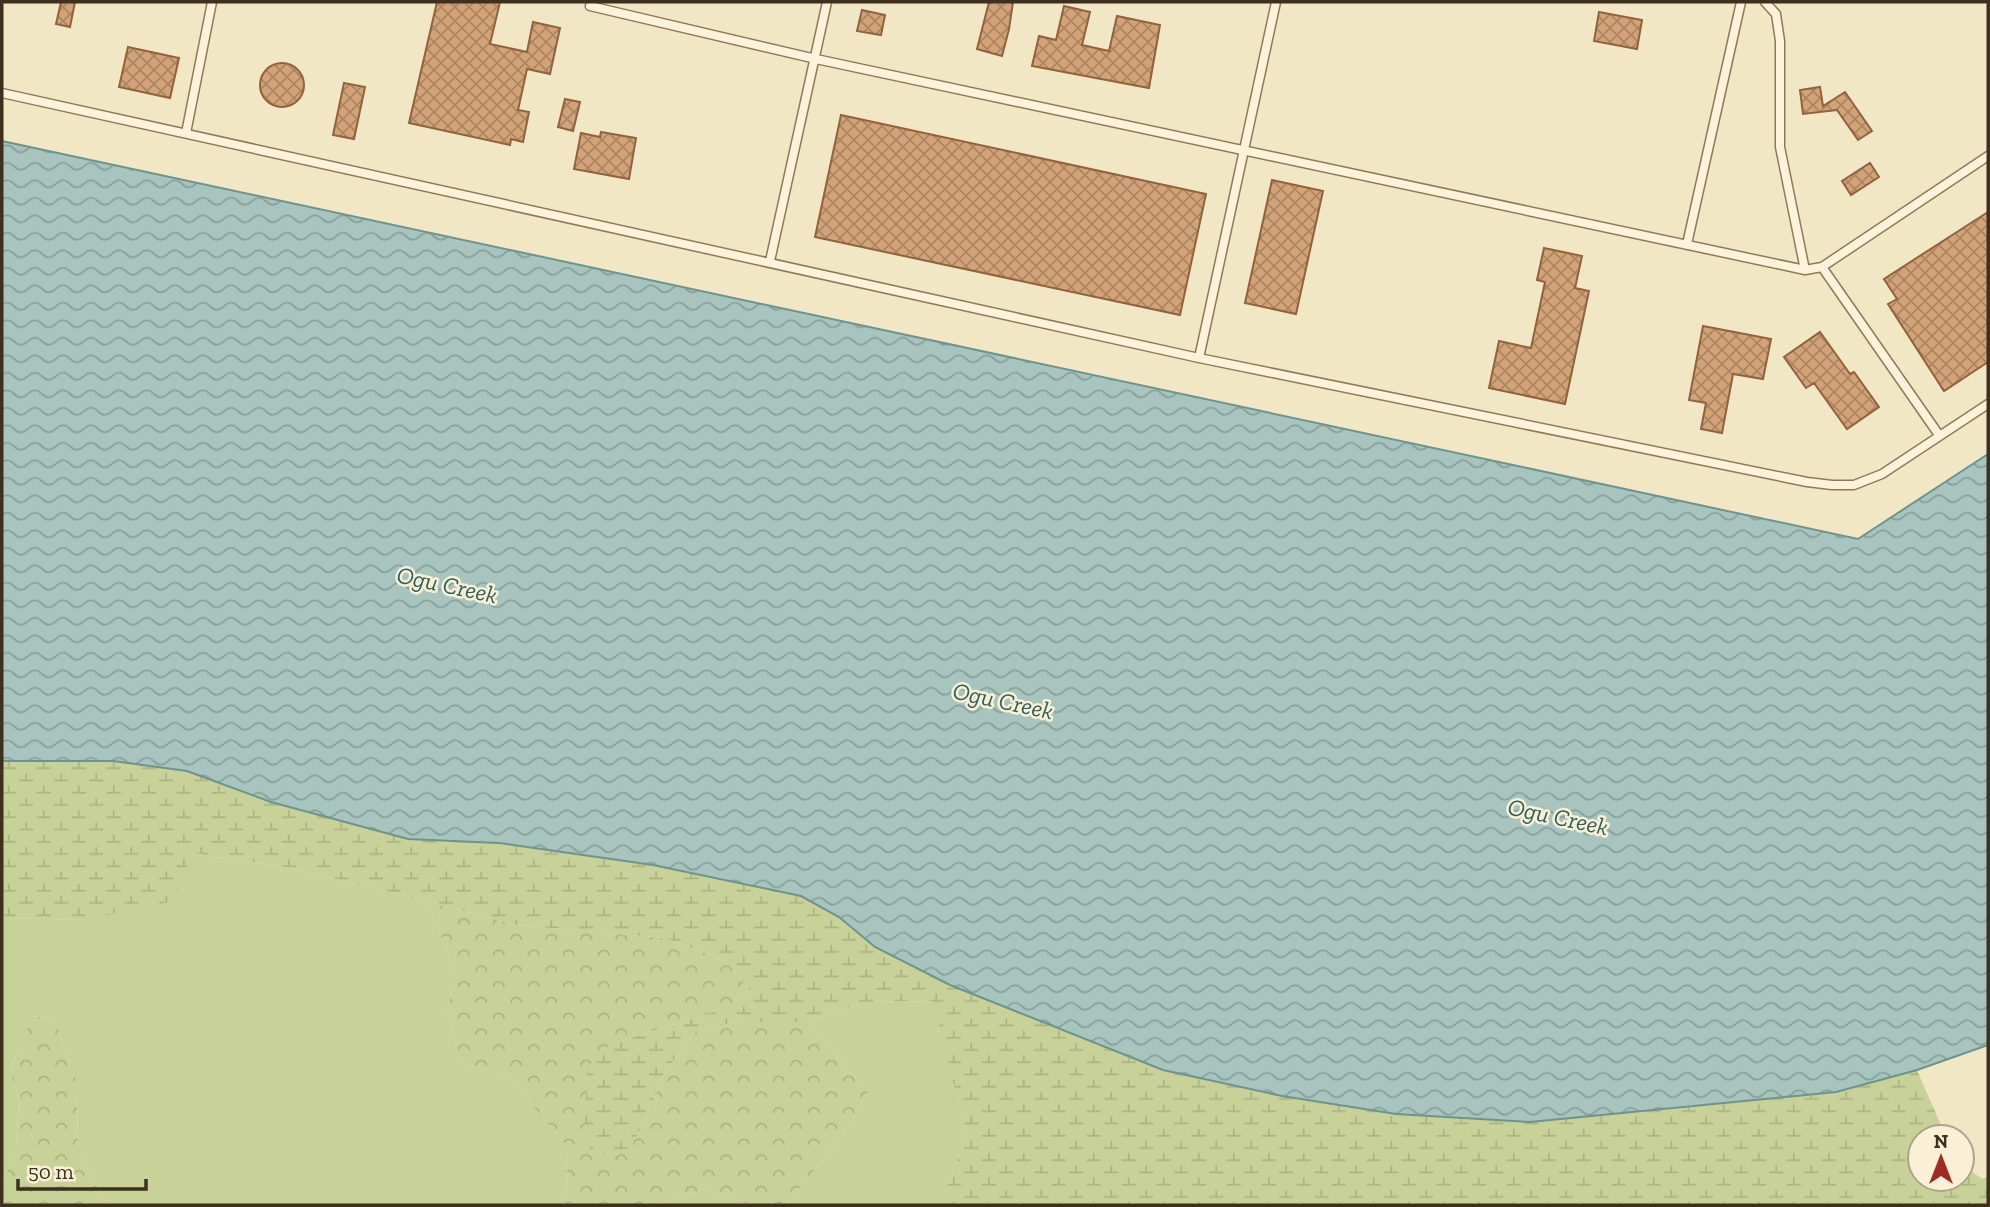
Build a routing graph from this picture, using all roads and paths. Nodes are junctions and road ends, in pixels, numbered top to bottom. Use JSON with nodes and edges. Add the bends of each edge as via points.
{"nodes":[{"id":1,"x":212,"y":2,"type":"edge"},
{"id":2,"x":827,"y":2,"type":"edge"},
{"id":3,"x":1276,"y":2,"type":"edge"},
{"id":4,"x":1741,"y":2,"type":"edge"},
{"id":5,"x":1765,"y":2,"type":"edge"},
{"id":6,"x":590,"y":6,"type":"dead end"},
{"id":7,"x":816,"y":59,"type":"junction"},
{"id":8,"x":2,"y":93,"type":"edge"},
{"id":9,"x":186,"y":134,"type":"junction"},
{"id":10,"x":1242,"y":151,"type":"junction"},
{"id":11,"x":1988,"y":156,"type":"edge"},
{"id":12,"x":1687,"y":244,"type":"junction"},
{"id":13,"x":770,"y":261,"type":"junction"},
{"id":14,"x":1822,"y":267,"type":"junction"},
{"id":15,"x":1805,"y":270,"type":"junction"},
{"id":16,"x":1199,"y":358,"type":"junction"},
{"id":17,"x":1988,"y":404,"type":"edge"},
{"id":18,"x":1939,"y":435,"type":"junction"}],
"edges":[{"from":1,"to":9,"type":"lane"},
{"from":2,"to":7,"type":"lane"},
{"from":3,"to":10,"type":"lane"},
{"from":4,"to":12,"type":"lane"},
{"from":5,"to":15,"type":"lane","via":[[1776,14],[1780,147]]},
{"from":6,"to":7,"type":"lane"},
{"from":7,"to":10,"type":"lane"},
{"from":7,"to":13,"type":"lane"},
{"from":8,"to":9,"type":"lane"},
{"from":9,"to":13,"type":"lane"},
{"from":10,"to":12,"type":"lane"},
{"from":10,"to":16,"type":"lane"},
{"from":11,"to":14,"type":"lane"},
{"from":12,"to":15,"type":"lane"},
{"from":13,"to":16,"type":"lane"},
{"from":14,"to":15,"type":"lane"},
{"from":14,"to":18,"type":"lane"},
{"from":16,"to":18,"type":"lane","via":[[1832,485],[1854,485],[1882,474]]},
{"from":17,"to":18,"type":"lane"}]}
